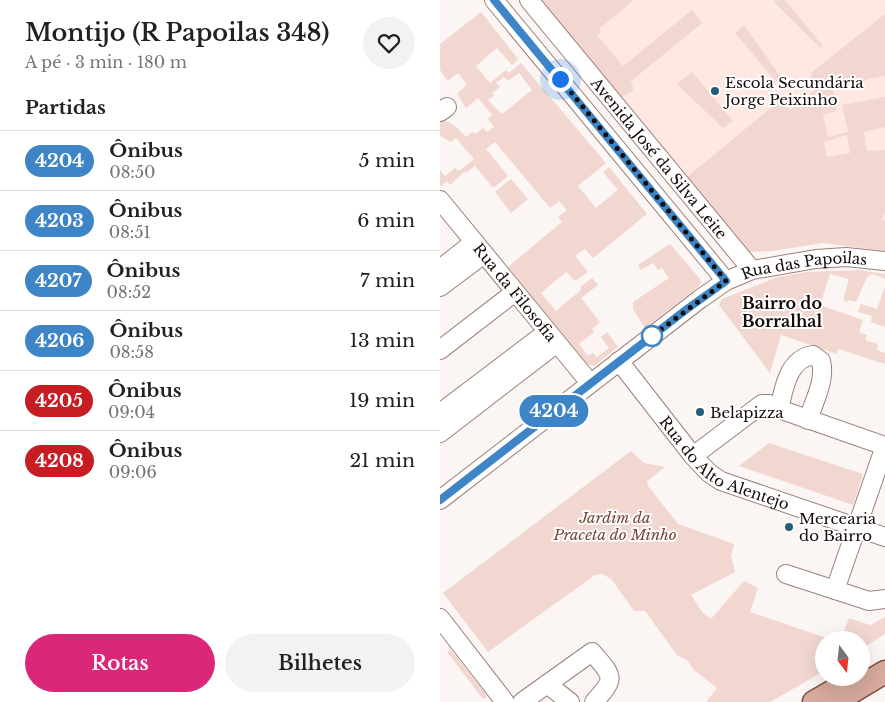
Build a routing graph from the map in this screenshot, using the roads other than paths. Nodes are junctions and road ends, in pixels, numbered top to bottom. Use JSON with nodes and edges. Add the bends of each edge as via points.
{"nodes":[{"id":1,"x":494,"y":0,"type":"edge"},
{"id":2,"x":529,"y":0,"type":"edge"},
{"id":3,"x":441,"y":201,"type":"edge"},
{"id":4,"x":479,"y":248,"type":"junction"},
{"id":5,"x":885,"y":261,"type":"edge"},
{"id":6,"x":440,"y":269,"type":"edge"},
{"id":7,"x":752,"y":270,"type":"junction"},
{"id":8,"x":726,"y":281,"type":"junction"},
{"id":9,"x":440,"y":287,"type":"edge"},
{"id":10,"x":515,"y":292,"type":"junction"},
{"id":11,"x":552,"y":337,"type":"junction"},
{"id":12,"x":440,"y":350,"type":"edge"},
{"id":13,"x":619,"y":361,"type":"junction"},
{"id":14,"x":590,"y":383,"type":"junction"},
{"id":15,"x":779,"y":410,"type":"junction"},
{"id":16,"x":808,"y":420,"type":"junction"},
{"id":17,"x":442,"y":422,"type":"edge"},
{"id":18,"x":885,"y":446,"type":"edge"},
{"id":19,"x":693,"y":456,"type":"junction"},
{"id":20,"x":440,"y":500,"type":"edge"},
{"id":21,"x":856,"y":527,"type":"junction"},
{"id":22,"x":885,"y":537,"type":"edge"},
{"id":23,"x":786,"y":574,"type":"dead end"},
{"id":24,"x":835,"y":590,"type":"junction"},
{"id":25,"x":877,"y":600,"type":"edge"},
{"id":26,"x":440,"y":618,"type":"edge"},
{"id":27,"x":885,"y":660,"type":"edge"},
{"id":28,"x":870,"y":669,"type":"edge"},
{"id":29,"x":885,"y":672,"type":"edge"},
{"id":30,"x":547,"y":684,"type":"junction"},
{"id":31,"x":842,"y":686,"type":"edge"},
{"id":32,"x":494,"y":701,"type":"edge"},
{"id":33,"x":522,"y":702,"type":"edge"},
{"id":34,"x":570,"y":702,"type":"edge"},
{"id":35,"x":594,"y":702,"type":"edge"},
{"id":36,"x":814,"y":702,"type":"edge"},
{"id":37,"x":835,"y":702,"type":"edge"}],
"edges":[{"from":1,"to":8,"type":"street","name":"Avenida José da Silva Leite"},
{"from":2,"to":7,"type":"street","name":"Avenida José da Silva Leite"},
{"from":3,"to":4,"type":"street","name":"Rua da Filosofia"},
{"from":4,"to":6,"type":"street"},
{"from":4,"to":9,"type":"street"},
{"from":4,"to":10,"type":"street","name":"Rua da Filosofia"},
{"from":5,"to":7,"type":"street","name":"Rua das Papoilas","via":[[846,257],[816,259]]},
{"from":7,"to":8,"type":"street","name":"Rua das Papoilas"},
{"from":8,"to":13,"type":"street","name":"Rua das Papoilas"},
{"from":10,"to":11,"type":"street","name":"Rua da Filosofia"},
{"from":10,"to":12,"type":"street"},
{"from":11,"to":14,"type":"street","name":"Rua da Filosofia"},
{"from":11,"to":17,"type":"street"},
{"from":13,"to":14,"type":"street","name":"Rua das Papoilas"},
{"from":13,"to":19,"type":"street","name":"Rua do Alto Alentejo"},
{"from":14,"to":20,"type":"street","name":"Rua das Papoilas"},
{"from":15,"to":16,"type":"street"},
{"from":15,"to":16,"type":"street","via":[[792,368],[803,356],[813,355],[821,361],[822,377]]},
{"from":15,"to":19,"type":"street","via":[[770,404],[762,404]]},
{"from":16,"to":18,"type":"street"},
{"from":18,"to":21,"type":"street"},
{"from":19,"to":21,"type":"street","name":"Rua do Alto Alentejo","via":[[721,481]]},
{"from":21,"to":22,"type":"street","name":"Rua do Alto Alentejo"},
{"from":21,"to":24,"type":"street"},
{"from":23,"to":24,"type":"street"},
{"from":24,"to":25,"type":"street"},
{"from":26,"to":32,"type":"street"},
{"from":27,"to":28,"type":"main road"},
{"from":29,"to":37,"type":"main road"},
{"from":30,"to":33,"type":"street"},
{"from":30,"to":34,"type":"street"},
{"from":30,"to":35,"type":"street","via":[[592,652],[608,672],[610,680]]},
{"from":31,"to":36,"type":"main road"}]}
